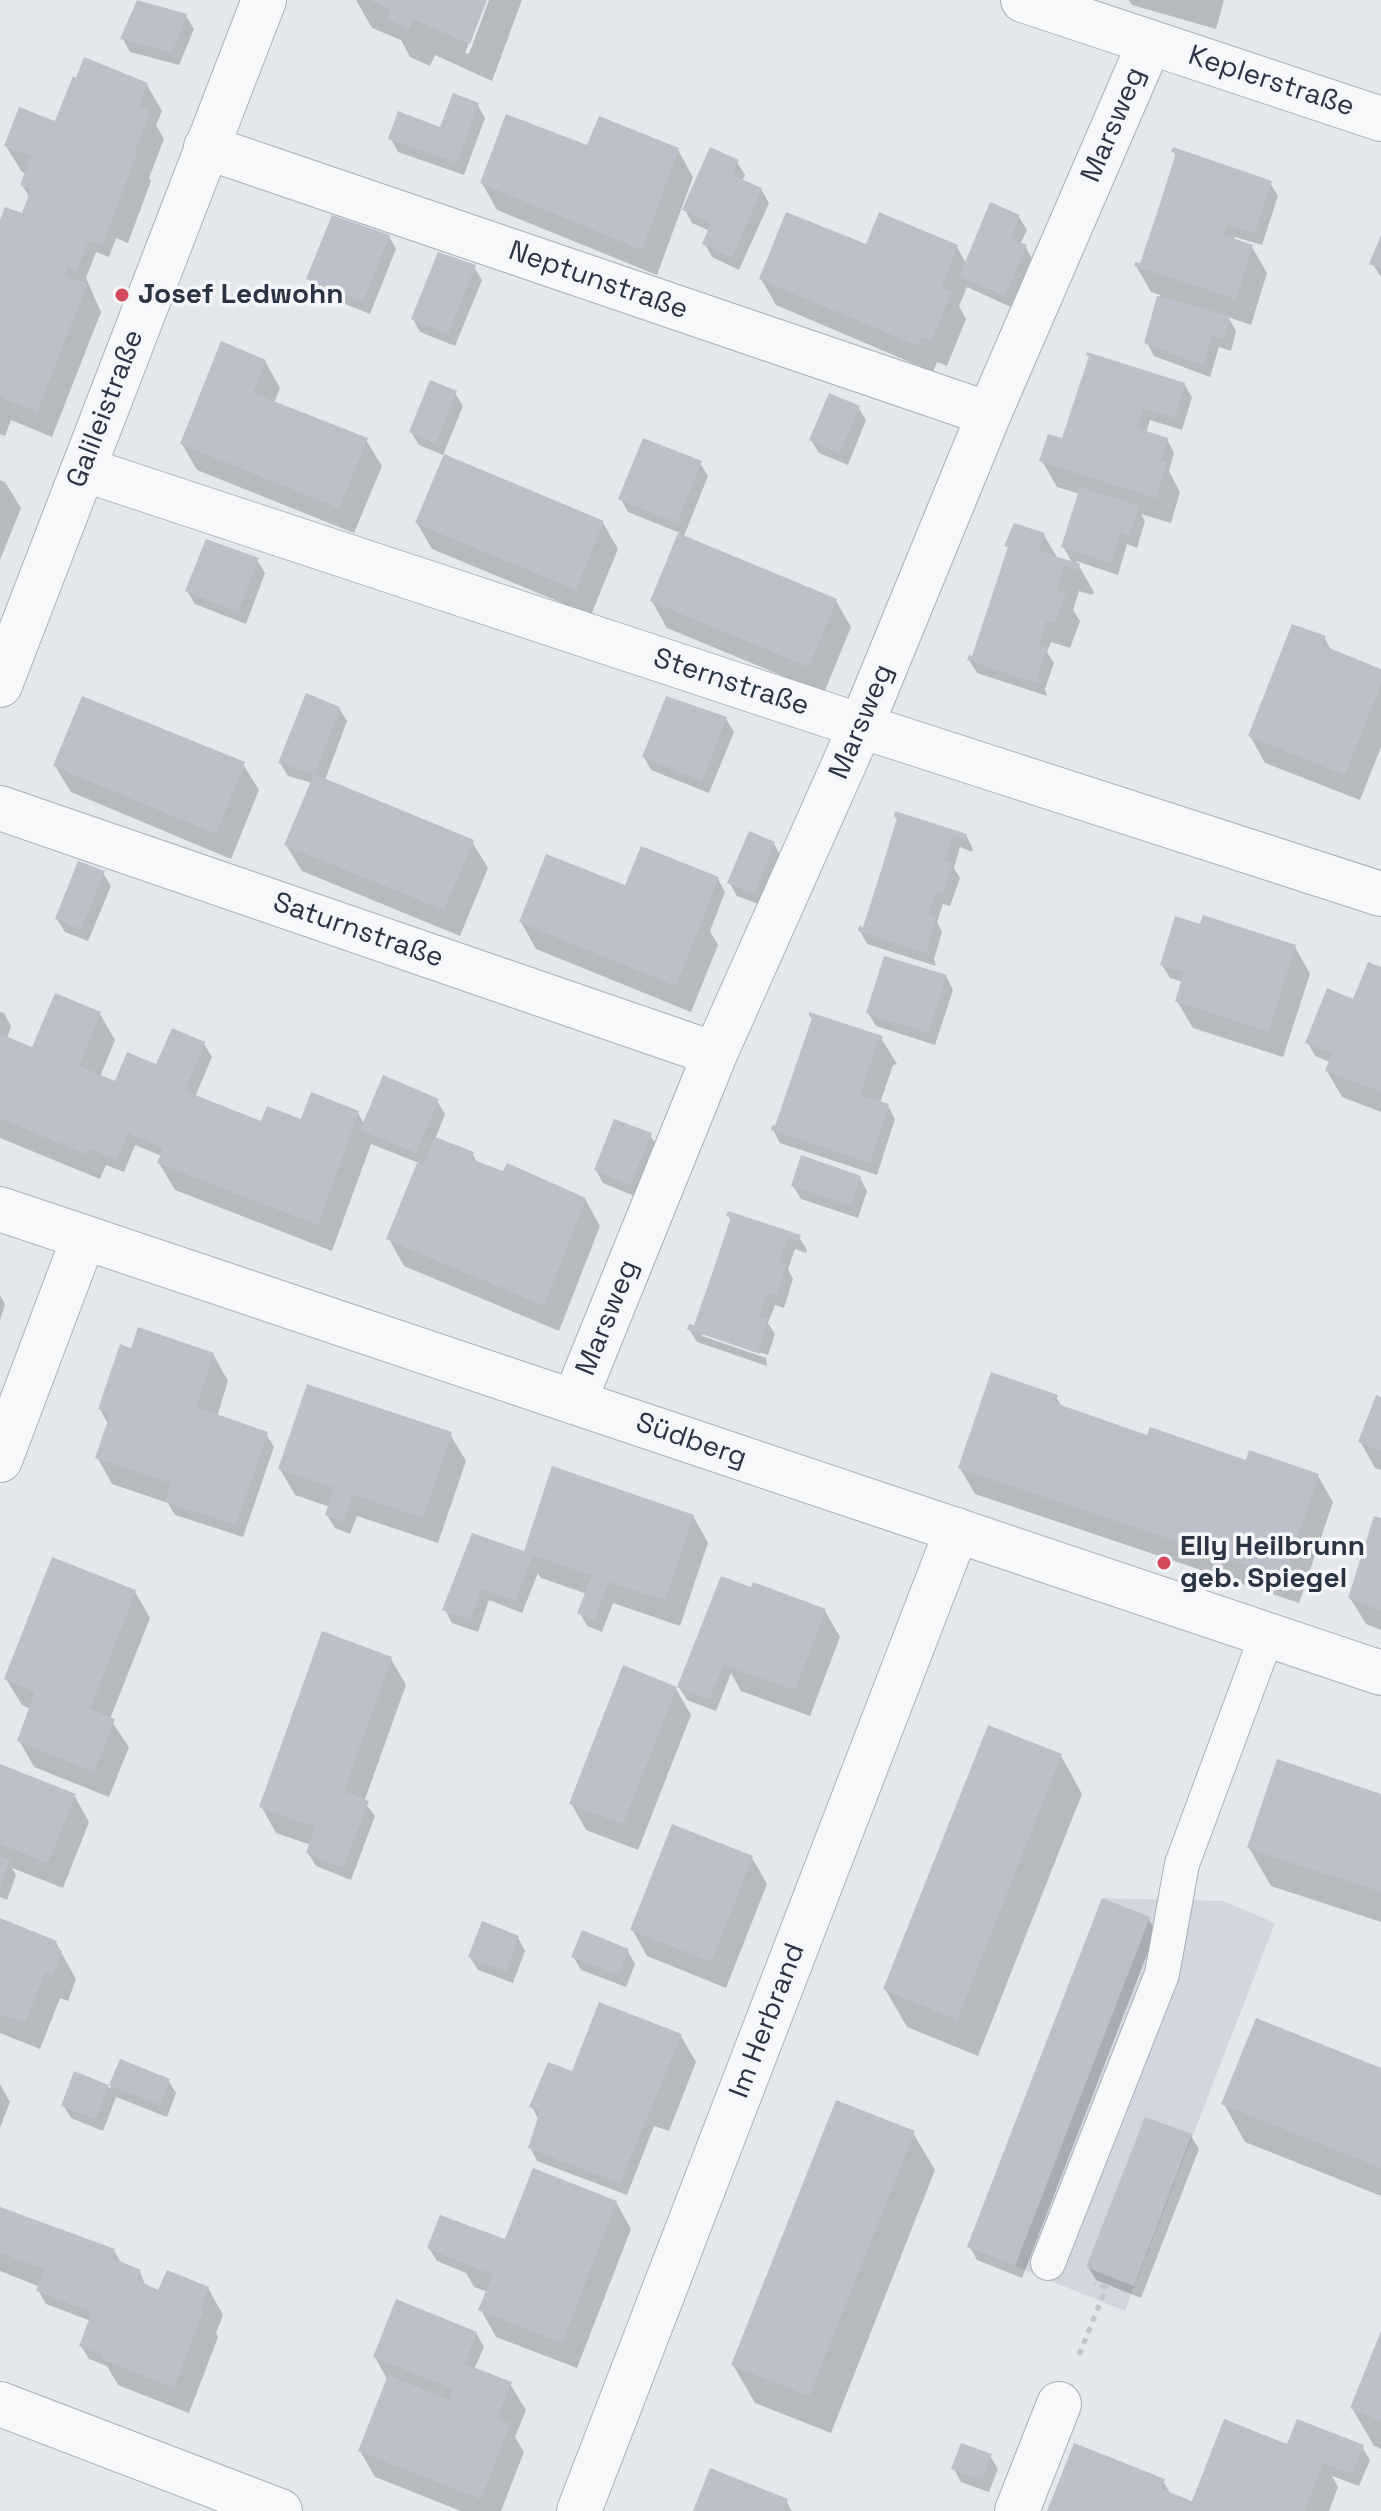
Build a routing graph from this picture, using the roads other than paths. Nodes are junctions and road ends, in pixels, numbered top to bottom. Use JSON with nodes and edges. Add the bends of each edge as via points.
{"nodes":[{"id":1,"x":264,"y":0,"type":"edge"},
{"id":2,"x":1042,"y":3,"type":"edge"},
{"id":3,"x":1150,"y":42,"type":"junction"},
{"id":4,"x":1381,"y":119,"type":"edge"},
{"id":5,"x":206,"y":147,"type":"junction"},
{"id":6,"x":989,"y":414,"type":"junction"},
{"id":7,"x":83,"y":469,"type":"junction"},
{"id":8,"x":0,"y":685,"type":"edge"},
{"id":9,"x":861,"y":726,"type":"junction"},
{"id":10,"x":0,"y":808,"type":"edge"},
{"id":11,"x":1381,"y":894,"type":"edge"},
{"id":12,"x":715,"y":1054,"type":"junction"},
{"id":13,"x":0,"y":1209,"type":"edge"},
{"id":14,"x":84,"y":1237,"type":"junction"},
{"id":15,"x":574,"y":1402,"type":"junction"},
{"id":16,"x":0,"y":1460,"type":"edge"},
{"id":17,"x":957,"y":1530,"type":"junction"},
{"id":18,"x":1267,"y":1635,"type":"junction"},
{"id":19,"x":1381,"y":1673,"type":"edge"},
{"id":20,"x":1048,"y":2263,"type":"road end"},
{"id":21,"x":0,"y":2404,"type":"edge"},
{"id":22,"x":1059,"y":2404,"type":"road end"},
{"id":23,"x":280,"y":2511,"type":"edge"},
{"id":24,"x":579,"y":2511,"type":"edge"},
{"id":25,"x":1017,"y":2511,"type":"edge"}],
"edges":[{"from":1,"to":5,"type":"street","name":"Galileistraße"},
{"from":2,"to":3,"type":"street","name":"Keplerstraße"},
{"from":3,"to":4,"type":"street","name":"Keplerstraße"},
{"from":3,"to":6,"type":"street","name":"Marsweg"},
{"from":5,"to":6,"type":"street","name":"Neptunstraße"},
{"from":5,"to":7,"type":"street","name":"Galileistraße"},
{"from":6,"to":9,"type":"street","name":"Marsweg"},
{"from":7,"to":8,"type":"street","name":"Galileistraße"},
{"from":7,"to":9,"type":"street","name":"Sternstraße"},
{"from":9,"to":11,"type":"street","name":"Sternstraße"},
{"from":9,"to":12,"type":"street","name":"Marsweg"},
{"from":10,"to":12,"type":"street","name":"Saturnstraße"},
{"from":12,"to":15,"type":"street","name":"Marsweg"},
{"from":13,"to":14,"type":"street","name":"Südberg"},
{"from":14,"to":15,"type":"street","name":"Südberg"},
{"from":14,"to":16,"type":"street"},
{"from":15,"to":17,"type":"street","name":"Südberg"},
{"from":17,"to":18,"type":"street","name":"Südberg"},
{"from":17,"to":24,"type":"street","name":"Im Herbrand"},
{"from":18,"to":19,"type":"street","name":"Südberg"},
{"from":18,"to":20,"type":"lane","via":[[1182,1864],[1162,1974]]},
{"from":21,"to":23,"type":"street"},
{"from":22,"to":25,"type":"street"}]}
